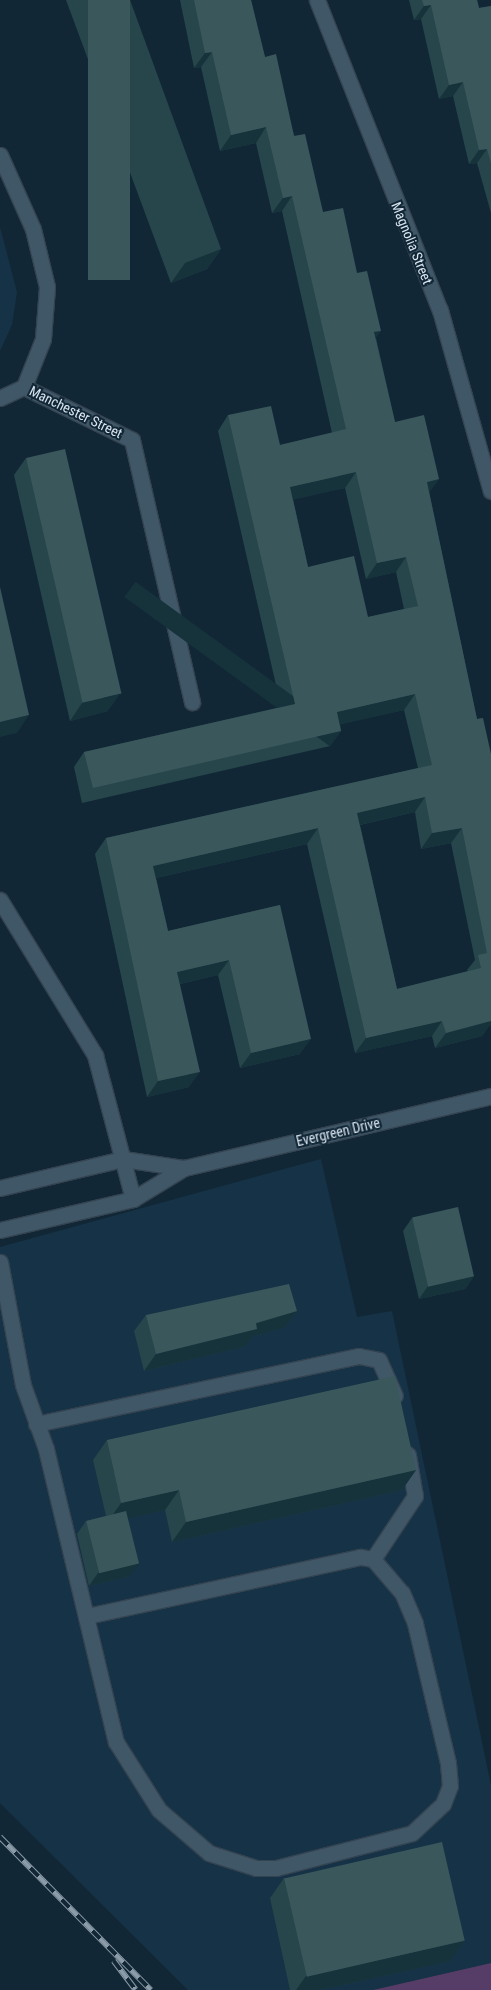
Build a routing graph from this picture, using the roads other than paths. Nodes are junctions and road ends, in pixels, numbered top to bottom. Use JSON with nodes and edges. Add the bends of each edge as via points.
{"nodes":[{"id":1,"x":317,"y":0,"type":"edge"},
{"id":2,"x":0,"y":155,"type":"edge"},
{"id":3,"x":24,"y":386,"type":"junction"},
{"id":4,"x":0,"y":398,"type":"edge"},
{"id":5,"x":491,"y":491,"type":"edge"},
{"id":6,"x":192,"y":702,"type":"dead end"},
{"id":7,"x":0,"y":900,"type":"edge"},
{"id":8,"x":491,"y":1096,"type":"edge"},
{"id":9,"x":123,"y":1159,"type":"junction"},
{"id":10,"x":184,"y":1168,"type":"junction"},
{"id":11,"x":0,"y":1188,"type":"edge"},
{"id":12,"x":133,"y":1199,"type":"junction"},
{"id":13,"x":0,"y":1230,"type":"edge"},
{"id":14,"x":0,"y":1262,"type":"edge"},
{"id":15,"x":398,"y":1410,"type":"edge"},
{"id":16,"x":36,"y":1424,"type":"junction"},
{"id":17,"x":404,"y":1439,"type":"edge"},
{"id":18,"x":373,"y":1559,"type":"junction"},
{"id":19,"x":86,"y":1616,"type":"junction"}],
"edges":[{"from":1,"to":5,"type":"street","name":"Magnolia Street","via":[[440,310]]},
{"from":2,"to":3,"type":"street","name":"Manchester Street","via":[[34,229],[47,288],[43,339]]},
{"from":3,"to":4,"type":"street"},
{"from":3,"to":6,"type":"street","name":"Manchester Street","via":[[132,440]]},
{"from":7,"to":9,"type":"street","via":[[95,1054]]},
{"from":8,"to":10,"type":"street","name":"Evergreen Drive"},
{"from":9,"to":10,"type":"street","name":"Evergreen Drive"},
{"from":9,"to":11,"type":"street","name":"Evergreen Drive"},
{"from":9,"to":12,"type":"street"},
{"from":10,"to":12,"type":"street","name":"Evergreen Drive"},
{"from":12,"to":13,"type":"street","name":"Evergreen Drive"},
{"from":14,"to":16,"type":"street","via":[[23,1385]]},
{"from":15,"to":16,"type":"street","via":[[392,1381],[371,1355]]},
{"from":16,"to":19,"type":"street"},
{"from":17,"to":18,"type":"street","via":[[415,1496]]},
{"from":18,"to":19,"type":"street","via":[[360,1557]]},
{"from":18,"to":19,"type":"street","via":[[402,1592],[415,1623],[448,1763],[450,1786],[442,1804],[412,1833],[276,1868],[256,1868],[209,1853],[159,1810],[116,1742]]}]}
